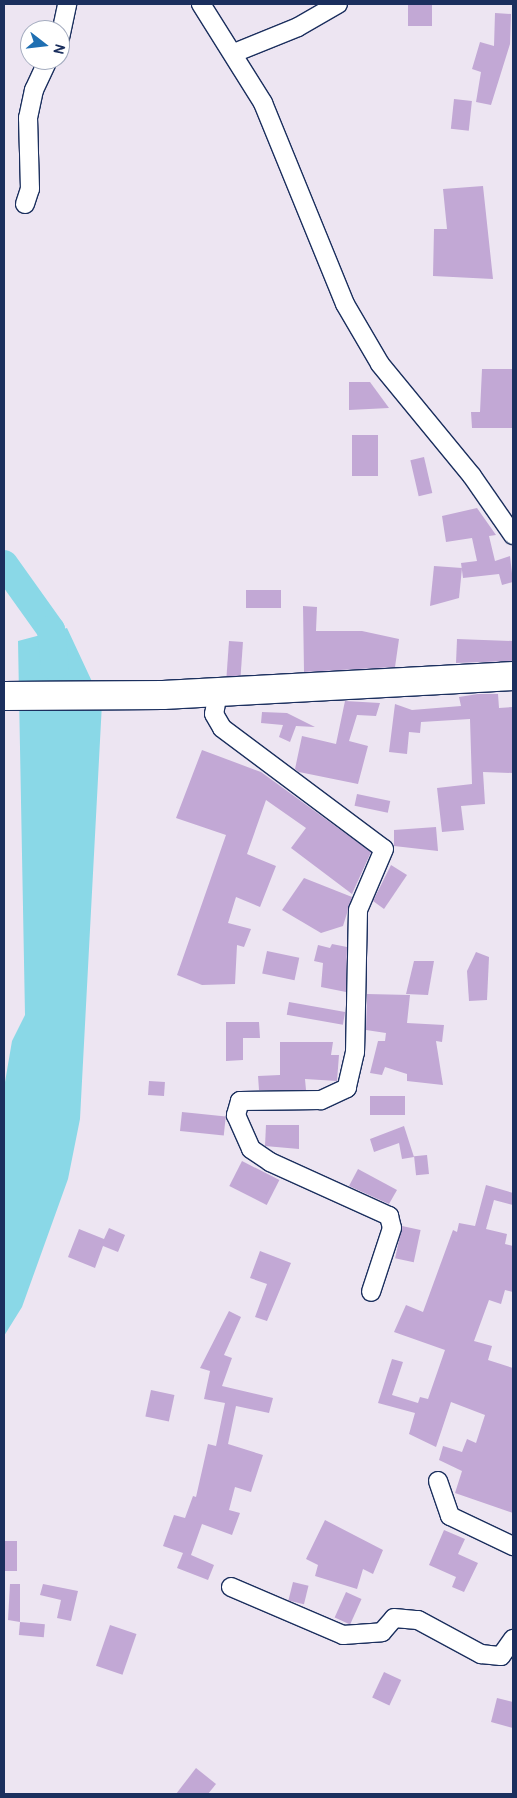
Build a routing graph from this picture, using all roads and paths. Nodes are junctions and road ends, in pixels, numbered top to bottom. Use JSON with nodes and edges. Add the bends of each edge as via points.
{"nodes":[{"id":1,"x":67,"y":4,"type":"edge"},
{"id":2,"x":201,"y":4,"type":"edge"},
{"id":3,"x":338,"y":4,"type":"edge"},
{"id":4,"x":64,"y":20,"type":"edge"},
{"id":5,"x":234,"y":52,"type":"junction"},
{"id":6,"x":43,"y":70,"type":"edge"},
{"id":7,"x":26,"y":204,"type":"dead end"},
{"id":8,"x":513,"y":535,"type":"edge"},
{"id":9,"x":513,"y":676,"type":"edge"},
{"id":10,"x":218,"y":692,"type":"junction"},
{"id":11,"x":4,"y":696,"type":"edge"},
{"id":12,"x":371,"y":1292,"type":"dead end"},
{"id":13,"x":438,"y":1481,"type":"dead end"},
{"id":14,"x":513,"y":1546,"type":"edge"},
{"id":15,"x":231,"y":1587,"type":"dead end"},
{"id":16,"x":513,"y":1639,"type":"edge"}],
"edges":[{"from":1,"to":4,"type":"street"},
{"from":2,"to":5,"type":"street"},
{"from":3,"to":5,"type":"street","via":[[298,27]]},
{"from":5,"to":8,"type":"street","via":[[286,156],[345,304],[380,364],[472,476]]},
{"from":6,"to":7,"type":"street","via":[[34,90],[28,118],[30,189]]},
{"from":9,"to":10,"type":"main road"},
{"from":10,"to":11,"type":"main road"},
{"from":10,"to":12,"type":"street","via":[[214,714],[222,728],[384,849],[358,910],[355,1052],[347,1088],[321,1100],[240,1101],[236,1115],[251,1149],[270,1162],[388,1216],[392,1228]]},
{"from":13,"to":14,"type":"street","via":[[450,1516]]},
{"from":15,"to":16,"type":"street","via":[[343,1635],[382,1632],[394,1618],[418,1620],[481,1654],[501,1656]]}]}
